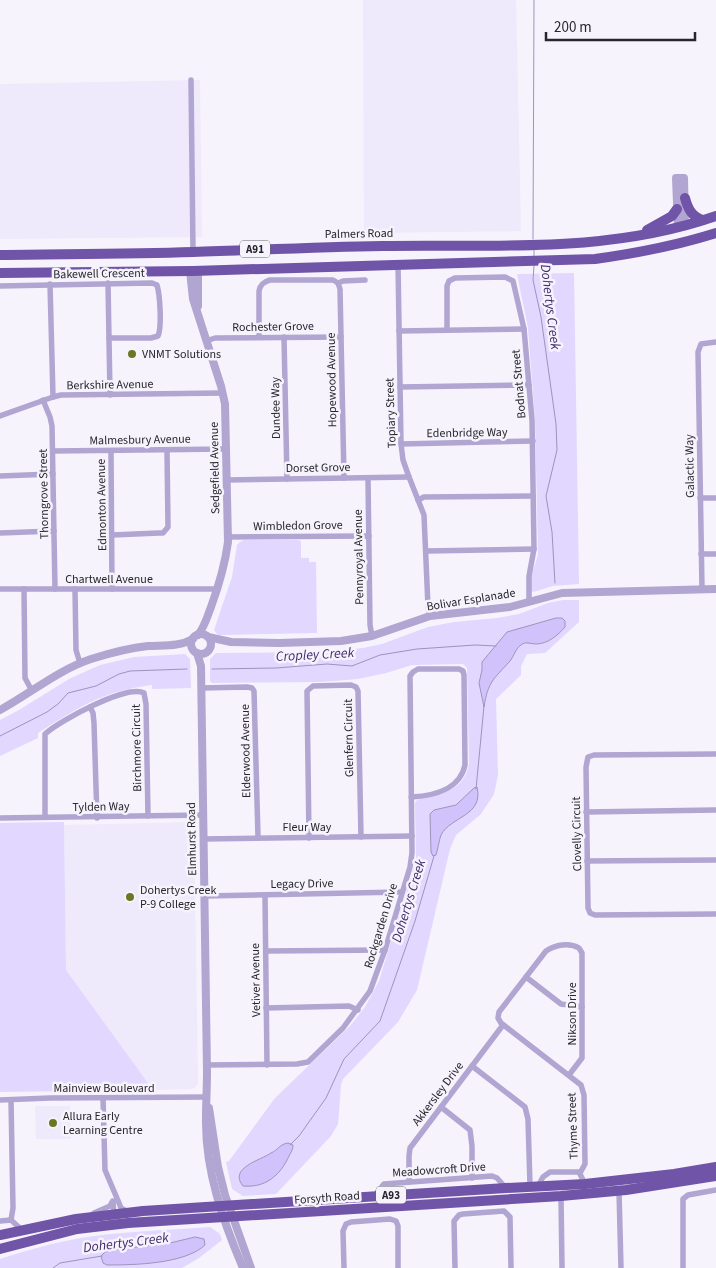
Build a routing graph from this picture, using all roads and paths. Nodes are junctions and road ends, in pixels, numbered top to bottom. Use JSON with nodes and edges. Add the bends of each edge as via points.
{"nodes":[{"id":1,"x":190,"y":80,"type":"dead end"},
{"id":2,"x":685,"y":198,"type":"junction"},
{"id":3,"x":677,"y":209,"type":"junction"},
{"id":4,"x":716,"y":216,"type":"edge"},
{"id":5,"x":703,"y":220,"type":"junction"},
{"id":6,"x":682,"y":227,"type":"junction"},
{"id":7,"x":716,"y":233,"type":"edge"},
{"id":8,"x":632,"y":237,"type":"junction"},
{"id":9,"x":685,"y":243,"type":"junction"},
{"id":10,"x":193,"y":252,"type":"junction"},
{"id":11,"x":0,"y":255,"type":"edge"},
{"id":12,"x":398,"y":265,"type":"junction"},
{"id":13,"x":194,"y":271,"type":"junction"},
{"id":14,"x":0,"y":273,"type":"edge"},
{"id":15,"x":364,"y":280,"type":"dead end"},
{"id":16,"x":108,"y":283,"type":"junction"},
{"id":17,"x":338,"y":283,"type":"junction"},
{"id":18,"x":50,"y":284,"type":"junction"},
{"id":19,"x":0,"y":286,"type":"edge"},
{"id":20,"x":524,"y":329,"type":"junction"},
{"id":21,"x":447,"y":330,"type":"junction"},
{"id":22,"x":399,"y":331,"type":"junction"},
{"id":23,"x":259,"y":337,"type":"junction"},
{"id":24,"x":284,"y":337,"type":"junction"},
{"id":25,"x":341,"y":337,"type":"junction"},
{"id":26,"x":109,"y":338,"type":"junction"},
{"id":27,"x":206,"y":341,"type":"junction"},
{"id":28,"x":716,"y":342,"type":"edge"},
{"id":29,"x":529,"y":385,"type":"junction"},
{"id":30,"x":400,"y":387,"type":"junction"},
{"id":31,"x":223,"y":393,"type":"junction"},
{"id":32,"x":110,"y":395,"type":"junction"},
{"id":33,"x":52,"y":397,"type":"junction"},
{"id":34,"x":44,"y":400,"type":"junction"},
{"id":35,"x":0,"y":416,"type":"edge"},
{"id":36,"x":533,"y":441,"type":"junction"},
{"id":37,"x":402,"y":444,"type":"junction"},
{"id":38,"x":227,"y":449,"type":"junction"},
{"id":39,"x":167,"y":450,"type":"junction"},
{"id":40,"x":53,"y":451,"type":"junction"},
{"id":41,"x":111,"y":451,"type":"junction"},
{"id":42,"x":53,"y":474,"type":"junction"},
{"id":43,"x":0,"y":476,"type":"edge"},
{"id":44,"x":409,"y":477,"type":"junction"},
{"id":45,"x":287,"y":478,"type":"junction"},
{"id":46,"x":344,"y":478,"type":"junction"},
{"id":47,"x":368,"y":478,"type":"junction"},
{"id":48,"x":227,"y":480,"type":"junction"},
{"id":49,"x":533,"y":496,"type":"junction"},
{"id":50,"x":700,"y":498,"type":"junction"},
{"id":51,"x":716,"y":498,"type":"edge"},
{"id":52,"x":418,"y":500,"type":"junction"},
{"id":53,"x":54,"y":531,"type":"junction"},
{"id":54,"x":0,"y":532,"type":"edge"},
{"id":55,"x":112,"y":535,"type":"junction"},
{"id":56,"x":369,"y":536,"type":"junction"},
{"id":57,"x":228,"y":537,"type":"junction"},
{"id":58,"x":534,"y":549,"type":"junction"},
{"id":59,"x":427,"y":551,"type":"junction"},
{"id":60,"x":701,"y":554,"type":"junction"},
{"id":61,"x":716,"y":554,"type":"edge"},
{"id":62,"x":0,"y":589,"type":"edge"},
{"id":63,"x":24,"y":589,"type":"junction"},
{"id":64,"x":55,"y":589,"type":"junction"},
{"id":65,"x":75,"y":589,"type":"junction"},
{"id":66,"x":112,"y":589,"type":"junction"},
{"id":67,"x":218,"y":589,"type":"junction"},
{"id":68,"x":702,"y":589,"type":"junction"},
{"id":69,"x":716,"y":589,"type":"edge"},
{"id":70,"x":529,"y":601,"type":"junction"},
{"id":71,"x":430,"y":616,"type":"junction"},
{"id":72,"x":206,"y":622,"type":"junction"},
{"id":73,"x":372,"y":636,"type":"junction"},
{"id":74,"x":195,"y":637,"type":"junction"},
{"id":75,"x":208,"y":637,"type":"junction"},
{"id":76,"x":231,"y":642,"type":"junction"},
{"id":77,"x":179,"y":645,"type":"junction"},
{"id":78,"x":195,"y":652,"type":"junction"},
{"id":79,"x":208,"y":652,"type":"junction"},
{"id":80,"x":80,"y":663,"type":"junction"},
{"id":81,"x":201,"y":666,"type":"junction"},
{"id":82,"x":201,"y":688,"type":"junction"},
{"id":83,"x":32,"y":691,"type":"junction"},
{"id":84,"x":90,"y":707,"type":"junction"},
{"id":85,"x":1,"y":709,"type":"edge"},
{"id":86,"x":716,"y":754,"type":"edge"},
{"id":87,"x":411,"y":797,"type":"junction"},
{"id":88,"x":716,"y":810,"type":"edge"},
{"id":89,"x":586,"y":812,"type":"junction"},
{"id":90,"x":203,"y":815,"type":"junction"},
{"id":91,"x":148,"y":816,"type":"junction"},
{"id":92,"x":45,"y":817,"type":"junction"},
{"id":93,"x":0,"y":818,"type":"edge"},
{"id":94,"x":97,"y":818,"type":"junction"},
{"id":95,"x":412,"y":836,"type":"junction"},
{"id":96,"x":258,"y":837,"type":"junction"},
{"id":97,"x":361,"y":837,"type":"junction"},
{"id":98,"x":308,"y":838,"type":"junction"},
{"id":99,"x":203,"y":839,"type":"junction"},
{"id":100,"x":716,"y":860,"type":"edge"},
{"id":101,"x":587,"y":861,"type":"junction"},
{"id":102,"x":401,"y":892,"type":"junction"},
{"id":103,"x":265,"y":895,"type":"junction"},
{"id":104,"x":204,"y":896,"type":"junction"},
{"id":105,"x":716,"y":914,"type":"edge"},
{"id":106,"x":385,"y":950,"type":"junction"},
{"id":107,"x":266,"y":951,"type":"junction"},
{"id":108,"x":526,"y":977,"type":"junction"},
{"id":109,"x":582,"y":1007,"type":"junction"},
{"id":110,"x":266,"y":1008,"type":"junction"},
{"id":111,"x":358,"y":1010,"type":"junction"},
{"id":112,"x":503,"y":1025,"type":"junction"},
{"id":113,"x":207,"y":1065,"type":"junction"},
{"id":114,"x":267,"y":1065,"type":"junction"},
{"id":115,"x":472,"y":1066,"type":"junction"},
{"id":116,"x":569,"y":1075,"type":"junction"},
{"id":117,"x":103,"y":1098,"type":"junction"},
{"id":118,"x":208,"y":1099,"type":"junction"},
{"id":119,"x":0,"y":1100,"type":"edge"},
{"id":120,"x":11,"y":1100,"type":"junction"},
{"id":121,"x":441,"y":1107,"type":"junction"},
{"id":122,"x":716,"y":1166,"type":"edge"},
{"id":123,"x":580,"y":1173,"type":"junction"},
{"id":124,"x":716,"y":1176,"type":"edge"},
{"id":125,"x":472,"y":1178,"type":"junction"},
{"id":126,"x":409,"y":1182,"type":"junction"},
{"id":127,"x":585,"y":1184,"type":"junction"},
{"id":128,"x":534,"y":1186,"type":"junction"},
{"id":129,"x":619,"y":1186,"type":"junction"},
{"id":130,"x":506,"y":1188,"type":"junction"},
{"id":131,"x":113,"y":1190,"type":"junction"},
{"id":132,"x":716,"y":1190,"type":"edge"},
{"id":133,"x":561,"y":1191,"type":"junction"},
{"id":134,"x":375,"y":1196,"type":"junction"},
{"id":135,"x":113,"y":1201,"type":"junction"},
{"id":136,"x":224,"y":1206,"type":"junction"},
{"id":137,"x":130,"y":1212,"type":"junction"},
{"id":138,"x":113,"y":1214,"type":"junction"},
{"id":139,"x":228,"y":1217,"type":"junction"},
{"id":140,"x":76,"y":1219,"type":"junction"},
{"id":141,"x":11,"y":1220,"type":"junction"},
{"id":142,"x":170,"y":1221,"type":"junction"},
{"id":143,"x":0,"y":1222,"type":"edge"},
{"id":144,"x":23,"y":1230,"type":"junction"},
{"id":145,"x":0,"y":1235,"type":"edge"},
{"id":146,"x":0,"y":1248,"type":"edge"},
{"id":147,"x":243,"y":1268,"type":"edge"},
{"id":148,"x":251,"y":1268,"type":"edge"},
{"id":149,"x":344,"y":1268,"type":"edge"},
{"id":150,"x":398,"y":1268,"type":"edge"},
{"id":151,"x":455,"y":1268,"type":"edge"},
{"id":152,"x":511,"y":1268,"type":"edge"},
{"id":153,"x":562,"y":1268,"type":"edge"},
{"id":154,"x":621,"y":1268,"type":"edge"},
{"id":155,"x":683,"y":1268,"type":"edge"}],
"edges":[{"from":1,"to":10,"type":"street"},
{"from":2,"to":3,"type":"street","via":[[684,178],[676,178]]},
{"from":2,"to":5,"type":"highway","via":[[693,215]]},
{"from":2,"to":6,"type":"street"},
{"from":3,"to":6,"type":"street"},
{"from":3,"to":8,"type":"highway","via":[[672,216]]},
{"from":4,"to":5,"type":"highway","name":"Palmers Road","number":"A91"},
{"from":5,"to":6,"type":"highway","name":"Palmers Road","number":"A91"},
{"from":6,"to":8,"type":"highway","name":"Palmers Road","number":"A91"},
{"from":6,"to":9,"type":"highway"},
{"from":7,"to":9,"type":"highway","number":"A91"},
{"from":8,"to":10,"type":"highway","name":"Palmers Road","number":"A91","via":[[565,245],[314,247]]},
{"from":9,"to":12,"type":"highway","number":"A91","via":[[595,259]]},
{"from":10,"to":11,"type":"highway","name":"Palmers Road","number":"A91"},
{"from":10,"to":13,"type":"highway"},
{"from":12,"to":13,"type":"highway","number":"A91"},
{"from":12,"to":22,"type":"street","name":"Topiary Street"},
{"from":13,"to":14,"type":"highway","number":"A91"},
{"from":13,"to":27,"type":"street","name":"Sedgefield Avenue","via":[[193,300]]},
{"from":15,"to":17,"type":"street","via":[[342,280]]},
{"from":16,"to":18,"type":"street","name":"Bakewell Crescent"},
{"from":16,"to":26,"type":"street"},
{"from":16,"to":26,"type":"street","name":"Bakewell Crescent","via":[[152,282],[157,285],[160,328],[155,337]]},
{"from":17,"to":23,"type":"street","via":[[333,280],[265,282],[259,287]]},
{"from":17,"to":25,"type":"street","name":"Hopewood Avenue"},
{"from":18,"to":19,"type":"street","name":"Bakewell Crescent"},
{"from":18,"to":33,"type":"street"},
{"from":20,"to":21,"type":"street"},
{"from":20,"to":21,"type":"street","name":"Bodnat Street","via":[[513,281],[497,277],[455,278],[450,281],[447,286]]},
{"from":20,"to":29,"type":"street","name":"Bodnat Street"},
{"from":21,"to":22,"type":"street"},
{"from":22,"to":30,"type":"street","name":"Topiary Street"},
{"from":23,"to":24,"type":"street","name":"Rochester Grove"},
{"from":23,"to":27,"type":"street","name":"Rochester Grove"},
{"from":24,"to":25,"type":"street","name":"Rochester Grove"},
{"from":24,"to":45,"type":"street","name":"Dundee Way"},
{"from":25,"to":46,"type":"street","name":"Hopewood Avenue"},
{"from":26,"to":32,"type":"street"},
{"from":27,"to":31,"type":"street","name":"Sedgefield Avenue"},
{"from":28,"to":50,"type":"street","name":"Galactic Way","via":[[701,344],[698,352]]},
{"from":29,"to":30,"type":"street"},
{"from":29,"to":36,"type":"street","name":"Bodnat Street"},
{"from":30,"to":37,"type":"street","name":"Topiary Street"},
{"from":31,"to":32,"type":"street","name":"Berkshire Avenue"},
{"from":31,"to":38,"type":"street","name":"Sedgefield Avenue"},
{"from":32,"to":33,"type":"street","name":"Berkshire Avenue"},
{"from":33,"to":34,"type":"street","name":"Berkshire Avenue"},
{"from":34,"to":35,"type":"street","name":"Berkshire Avenue"},
{"from":34,"to":40,"type":"street","name":"Thorngrove Street","via":[[50,417]]},
{"from":36,"to":37,"type":"street","name":"Edenbridge Way"},
{"from":36,"to":49,"type":"street","name":"Bodnat Street"},
{"from":37,"to":44,"type":"street","name":"Topiary Street"},
{"from":38,"to":39,"type":"street","name":"Malmesbury Avenue"},
{"from":38,"to":48,"type":"street","name":"Sedgefield Avenue"},
{"from":39,"to":41,"type":"street","name":"Malmesbury Avenue"},
{"from":39,"to":55,"type":"street","via":[[168,528],[163,533]]},
{"from":40,"to":41,"type":"street","name":"Malmesbury Avenue"},
{"from":40,"to":42,"type":"street","name":"Thorngrove Street"},
{"from":41,"to":55,"type":"street","name":"Edmonton Avenue"},
{"from":42,"to":43,"type":"street"},
{"from":42,"to":53,"type":"street","name":"Thorngrove Street"},
{"from":44,"to":47,"type":"street","name":"Dorset Grove"},
{"from":44,"to":52,"type":"street","name":"Topiary Street"},
{"from":45,"to":46,"type":"street","name":"Dorset Grove"},
{"from":45,"to":48,"type":"street","name":"Dorset Grove"},
{"from":46,"to":47,"type":"street","name":"Dorset Grove"},
{"from":47,"to":56,"type":"street","name":"Pennyroyal Avenue"},
{"from":48,"to":57,"type":"street","name":"Sedgefield Avenue"},
{"from":49,"to":52,"type":"street","via":[[424,497]]},
{"from":49,"to":58,"type":"street","name":"Bodnat Street"},
{"from":50,"to":51,"type":"street"},
{"from":50,"to":60,"type":"street","name":"Galactic Way"},
{"from":52,"to":59,"type":"street","name":"Topiary Street","via":[[424,515]]},
{"from":53,"to":54,"type":"street"},
{"from":53,"to":64,"type":"street","name":"Thorngrove Street"},
{"from":55,"to":66,"type":"street","name":"Edmonton Avenue"},
{"from":56,"to":57,"type":"street","name":"Wimbledon Grove"},
{"from":56,"to":73,"type":"street","name":"Pennyroyal Avenue"},
{"from":57,"to":67,"type":"street","name":"Sedgefield Avenue","via":[[227,556]]},
{"from":58,"to":59,"type":"street"},
{"from":58,"to":70,"type":"street","name":"Bodnat Street"},
{"from":59,"to":71,"type":"street","name":"Topiary Street"},
{"from":60,"to":61,"type":"street"},
{"from":60,"to":68,"type":"street","name":"Galactic Way"},
{"from":62,"to":63,"type":"street","name":"Chartwell Avenue"},
{"from":63,"to":64,"type":"street","name":"Chartwell Avenue"},
{"from":63,"to":83,"type":"street","via":[[25,678]]},
{"from":64,"to":65,"type":"street","name":"Chartwell Avenue"},
{"from":65,"to":66,"type":"street","name":"Chartwell Avenue"},
{"from":65,"to":80,"type":"street","via":[[76,650]]},
{"from":66,"to":67,"type":"street","name":"Chartwell Avenue"},
{"from":67,"to":72,"type":"street","name":"Sedgefield Avenue"},
{"from":68,"to":69,"type":"street","name":"Bolivar Esplanade"},
{"from":68,"to":70,"type":"street","name":"Bolivar Esplanade","via":[[571,592]]},
{"from":70,"to":71,"type":"street","name":"Bolivar Esplanade","via":[[510,607]]},
{"from":71,"to":73,"type":"street","name":"Bolivar Esplanade"},
{"from":72,"to":74,"type":"street","name":"Sedgefield Avenue"},
{"from":72,"to":75,"type":"street","name":"Sedgefield Avenue"},
{"from":73,"to":76,"type":"street","name":"Bolivar Esplanade","via":[[309,643]]},
{"from":74,"to":75,"type":"street","via":[[202,634]]},
{"from":74,"to":77,"type":"street"},
{"from":74,"to":78,"type":"street","via":[[191,644]]},
{"from":75,"to":76,"type":"street","name":"Bolivar Esplanade"},
{"from":75,"to":79,"type":"street","via":[[211,644]]},
{"from":76,"to":79,"type":"street","name":"Bolivar Esplanade"},
{"from":77,"to":78,"type":"street"},
{"from":77,"to":80,"type":"street","via":[[120,650]]},
{"from":78,"to":79,"type":"street"},
{"from":78,"to":81,"type":"street","name":"Elmhurst Road"},
{"from":79,"to":81,"type":"street","name":"Elmhurst Road"},
{"from":80,"to":83,"type":"street"},
{"from":81,"to":82,"type":"street","name":"Elmhurst Road"},
{"from":82,"to":90,"type":"street","name":"Elmhurst Road"},
{"from":82,"to":96,"type":"street","name":"Elderwood Avenue","via":[[247,687],[254,691]]},
{"from":83,"to":85,"type":"street"},
{"from":84,"to":91,"type":"street","name":"Birchmore Circuit","via":[[128,692],[144,693]]},
{"from":84,"to":92,"type":"street","name":"Birchmore Circuit","via":[[44,735]]},
{"from":84,"to":94,"type":"street","via":[[94,719]]},
{"from":86,"to":89,"type":"street","name":"Clovelly Circuit","via":[[591,756],[586,763]]},
{"from":87,"to":87,"type":"street","name":"Rockgarden Drive","via":[[443,790],[456,784],[463,774],[466,765],[464,678],[463,671],[456,668],[418,669],[410,679]]},
{"from":87,"to":95,"type":"street","name":"Rockgarden Drive"},
{"from":88,"to":89,"type":"street"},
{"from":89,"to":101,"type":"street","name":"Clovelly Circuit"},
{"from":90,"to":91,"type":"street","name":"Tylden Way"},
{"from":90,"to":99,"type":"street","name":"Elmhurst Road"},
{"from":91,"to":94,"type":"street","name":"Tylden Way"},
{"from":92,"to":93,"type":"street","name":"Tylden Way"},
{"from":92,"to":94,"type":"street","name":"Tylden Way"},
{"from":95,"to":97,"type":"street","name":"Fleur Way"},
{"from":95,"to":102,"type":"street","name":"Rockgarden Drive","via":[[411,860]]},
{"from":96,"to":98,"type":"street","name":"Fleur Way"},
{"from":96,"to":99,"type":"street","name":"Fleur Way"},
{"from":97,"to":98,"type":"street","name":"Fleur Way"},
{"from":97,"to":98,"type":"street","name":"Glenfern Circuit","via":[[358,690],[351,685],[313,686],[307,691]]},
{"from":99,"to":104,"type":"street","name":"Elmhurst Road"},
{"from":100,"to":101,"type":"street"},
{"from":101,"to":105,"type":"street","name":"Clovelly Circuit","via":[[588,908],[592,914]]},
{"from":102,"to":103,"type":"street","name":"Legacy Drive"},
{"from":102,"to":106,"type":"street","name":"Rockgarden Drive"},
{"from":103,"to":104,"type":"street","name":"Legacy Drive"},
{"from":103,"to":107,"type":"street","name":"Vetiver Avenue"},
{"from":104,"to":113,"type":"street","name":"Elmhurst Road"},
{"from":106,"to":107,"type":"street"},
{"from":106,"to":111,"type":"street","name":"Rockgarden Drive","via":[[370,991]]},
{"from":107,"to":110,"type":"street","name":"Vetiver Avenue"},
{"from":108,"to":109,"type":"street","via":[[561,1004]]},
{"from":108,"to":109,"type":"street","name":"Nikson Drive","via":[[551,948],[573,945],[579,948],[582,954]]},
{"from":108,"to":112,"type":"street","via":[[499,1012],[498,1018]]},
{"from":109,"to":116,"type":"street","name":"Nikson Drive","via":[[582,1058]]},
{"from":110,"to":111,"type":"street","via":[[349,1006]]},
{"from":110,"to":114,"type":"street","name":"Vetiver Avenue"},
{"from":111,"to":114,"type":"street","name":"Rockgarden Drive","via":[[308,1062]]},
{"from":112,"to":115,"type":"street","name":"Akkersley Drive"},
{"from":112,"to":116,"type":"street","name":"Thyme Street"},
{"from":113,"to":114,"type":"street","name":"Rockgarden Drive"},
{"from":113,"to":118,"type":"street","name":"Elmhurst Road"},
{"from":115,"to":121,"type":"street","name":"Akkersley Drive"},
{"from":115,"to":128,"type":"street","via":[[525,1107]]},
{"from":116,"to":123,"type":"street","name":"Thyme Street","via":[[581,1085],[584,1095],[585,1164]]},
{"from":117,"to":118,"type":"street","name":"Mainview Boulevard"},
{"from":117,"to":120,"type":"street","name":"Mainview Boulevard"},
{"from":117,"to":131,"type":"street","via":[[105,1170]]},
{"from":118,"to":136,"type":"street","name":"Elmhurst Road","via":[[206,1118],[210,1160]]},
{"from":119,"to":120,"type":"street","name":"Mainview Boulevard"},
{"from":120,"to":141,"type":"street"},
{"from":121,"to":125,"type":"street","via":[[470,1130]]},
{"from":121,"to":126,"type":"street","name":"Akkersley Drive","via":[[410,1148]]},
{"from":122,"to":129,"type":"highway","name":"Forsyth Road","number":"A93"},
{"from":123,"to":127,"type":"street"},
{"from":123,"to":128,"type":"street","via":[[550,1172]]},
{"from":124,"to":129,"type":"highway","name":"Forsyth Road","number":"A93"},
{"from":125,"to":126,"type":"street","name":"Meadowcroft Drive"},
{"from":125,"to":130,"type":"street","name":"Meadowcroft Drive","via":[[494,1177]]},
{"from":126,"to":134,"type":"street","name":"Meadowcroft Drive","via":[[384,1184]]},
{"from":127,"to":129,"type":"highway","name":"Forsyth Road","number":"A93"},
{"from":127,"to":133,"type":"highway","name":"Forsyth Road","number":"A93"},
{"from":128,"to":130,"type":"highway","name":"Forsyth Road","number":"A93"},
{"from":128,"to":133,"type":"highway","name":"Forsyth Road","number":"A93"},
{"from":129,"to":133,"type":"highway","name":"Forsyth Road","number":"A93"},
{"from":129,"to":154,"type":"street"},
{"from":130,"to":134,"type":"highway","name":"Forsyth Road","number":"A93"},
{"from":131,"to":135,"type":"street"},
{"from":131,"to":137,"type":"street","via":[[121,1208]]},
{"from":132,"to":155,"type":"street","via":[[684,1197]]},
{"from":133,"to":139,"type":"highway","name":"Forsyth Road","number":"A93"},
{"from":133,"to":153,"type":"street"},
{"from":134,"to":136,"type":"highway","name":"Forsyth Road","number":"A93"},
{"from":135,"to":138,"type":"street"},
{"from":135,"to":140,"type":"street","via":[[110,1206]]},
{"from":136,"to":137,"type":"highway","name":"Forsyth Road","number":"A93"},
{"from":136,"to":139,"type":"street","name":"Elmhurst Road"},
{"from":137,"to":138,"type":"highway","name":"Forsyth Road","number":"A93"},
{"from":138,"to":140,"type":"highway","name":"Forsyth Road","number":"A93"},
{"from":138,"to":142,"type":"street","via":[[120,1220]]},
{"from":139,"to":142,"type":"highway","name":"Forsyth Road","number":"A93"},
{"from":139,"to":147,"type":"street","name":"Elmhurst Road"},
{"from":139,"to":148,"type":"street","name":"Elmhurst Road"},
{"from":140,"to":144,"type":"highway","name":"Forsyth Road","number":"A93"},
{"from":141,"to":143,"type":"street"},
{"from":141,"to":144,"type":"street"},
{"from":142,"to":146,"type":"highway","name":"Forsyth Road","number":"A93","via":[[77,1229]]},
{"from":144,"to":145,"type":"highway","name":"Forsyth Road","number":"A93"},
{"from":149,"to":150,"type":"street","via":[[343,1231],[346,1224],[390,1219],[398,1226]]},
{"from":151,"to":152,"type":"street","via":[[456,1218],[463,1214],[504,1211],[510,1217]]}]}
